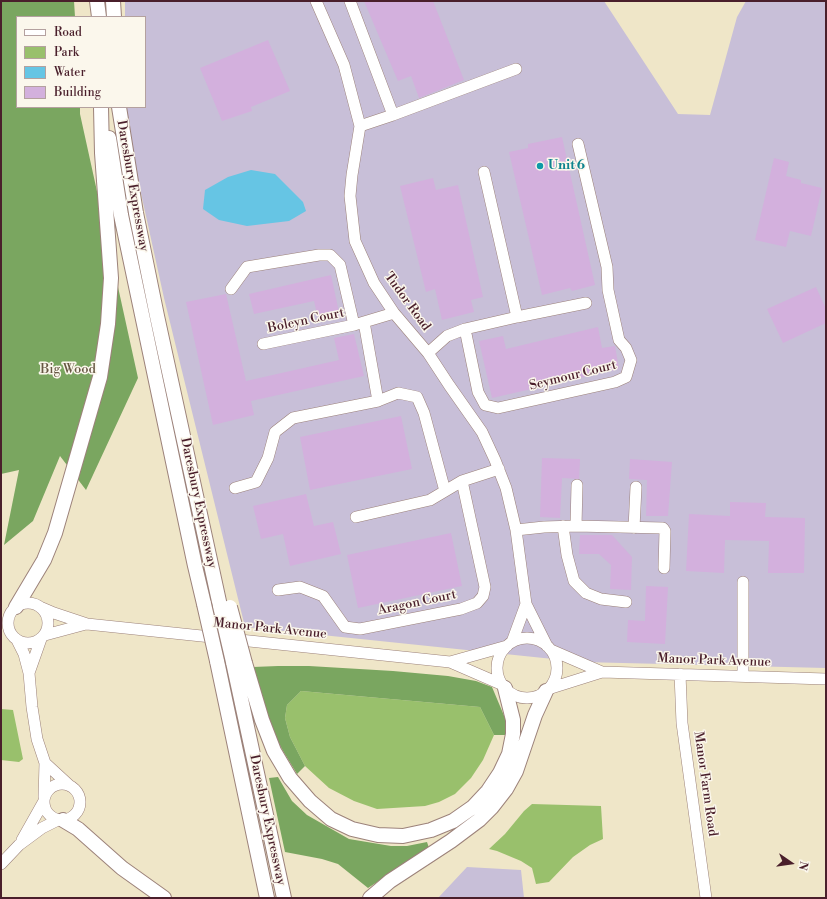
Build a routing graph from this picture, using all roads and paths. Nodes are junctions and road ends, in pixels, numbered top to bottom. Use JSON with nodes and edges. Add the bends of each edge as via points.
{"nodes":[{"id":1,"x":97,"y":1,"type":"edge"},
{"id":2,"x":113,"y":1,"type":"edge"},
{"id":3,"x":316,"y":1,"type":"edge"},
{"id":4,"x":350,"y":1,"type":"edge"},
{"id":5,"x":98,"y":16,"type":"edge"},
{"id":6,"x":114,"y":16,"type":"edge"},
{"id":7,"x":516,"y":69,"type":"dead end"},
{"id":8,"x":101,"y":108,"type":"edge"},
{"id":9,"x":107,"y":108,"type":"edge"},
{"id":10,"x":119,"y":108,"type":"edge"},
{"id":11,"x":392,"y":115,"type":"junction"},
{"id":12,"x":360,"y":126,"type":"junction"},
{"id":13,"x":578,"y":144,"type":"dead end"},
{"id":14,"x":484,"y":172,"type":"dead end"},
{"id":15,"x":231,"y":289,"type":"dead end"},
{"id":16,"x":586,"y":303,"type":"dead end"},
{"id":17,"x":394,"y":313,"type":"junction"},
{"id":18,"x":517,"y":317,"type":"junction"},
{"id":19,"x":359,"y":324,"type":"junction"},
{"id":20,"x":464,"y":329,"type":"junction"},
{"id":21,"x":263,"y":344,"type":"dead end"},
{"id":22,"x":428,"y":353,"type":"junction"},
{"id":23,"x":378,"y":401,"type":"junction"},
{"id":24,"x":499,"y":469,"type":"junction"},
{"id":25,"x":462,"y":481,"type":"junction"},
{"id":26,"x":577,"y":485,"type":"dead end"},
{"id":27,"x":636,"y":487,"type":"dead end"},
{"id":28,"x":235,"y":488,"type":"dead end"},
{"id":29,"x":445,"y":491,"type":"junction"},
{"id":30,"x":356,"y":517,"type":"dead end"},
{"id":31,"x":563,"y":526,"type":"junction"},
{"id":32,"x":576,"y":526,"type":"junction"},
{"id":33,"x":634,"y":528,"type":"junction"},
{"id":34,"x":516,"y":530,"type":"junction"},
{"id":35,"x":664,"y":568,"type":"dead end"},
{"id":36,"x":743,"y":582,"type":"dead end"},
{"id":37,"x":278,"y":590,"type":"dead end"},
{"id":38,"x":626,"y":602,"type":"dead end"},
{"id":39,"x":526,"y":604,"type":"junction"},
{"id":40,"x":40,"y":607,"type":"junction"},
{"id":41,"x":9,"y":611,"type":"edge"},
{"id":42,"x":87,"y":624,"type":"junction"},
{"id":43,"x":1,"y":636,"type":"edge"},
{"id":44,"x":43,"y":637,"type":"junction"},
{"id":45,"x":16,"y":639,"type":"junction"},
{"id":46,"x":509,"y":644,"type":"junction"},
{"id":47,"x":549,"y":648,"type":"junction"},
{"id":48,"x":450,"y":662,"type":"junction"},
{"id":49,"x":239,"y":663,"type":"junction"},
{"id":50,"x":602,"y":672,"type":"junction"},
{"id":51,"x":29,"y":673,"type":"junction"},
{"id":52,"x":680,"y":674,"type":"junction"},
{"id":53,"x":743,"y":676,"type":"junction"},
{"id":54,"x":826,"y":679,"type":"edge"},
{"id":55,"x":504,"y":687,"type":"junction"},
{"id":56,"x":547,"y":690,"type":"junction"},
{"id":57,"x":45,"y":763,"type":"junction"},
{"id":58,"x":70,"y":786,"type":"junction"},
{"id":59,"x":44,"y":799,"type":"junction"},
{"id":60,"x":61,"y":820,"type":"junction"},
{"id":61,"x":19,"y":845,"type":"junction"},
{"id":62,"x":1,"y":864,"type":"edge"},
{"id":63,"x":164,"y":898,"type":"edge"},
{"id":64,"x":268,"y":898,"type":"edge"},
{"id":65,"x":284,"y":898,"type":"edge"},
{"id":66,"x":370,"y":898,"type":"edge"},
{"id":67,"x":706,"y":898,"type":"edge"}],
"edges":[{"from":1,"to":5,"type":"main road"},
{"from":2,"to":6,"type":"main road"},
{"from":3,"to":12,"type":"street","name":"Tudor Road","via":[[344,65]]},
{"from":4,"to":11,"type":"street"},
{"from":7,"to":11,"type":"street"},
{"from":8,"to":41,"type":"main road","via":[[111,278],[108,324],[100,377],[55,534],[44,560]]},
{"from":9,"to":64,"type":"main road","name":"Daresbury Expressway","bridge":true,"via":[[121,215]]},
{"from":10,"to":49,"type":"main road","name":"Daresbury Expressway","bridge":true,"via":[[148,272],[206,541]]},
{"from":11,"to":12,"type":"street"},
{"from":12,"to":17,"type":"street","name":"Tudor Road","via":[[350,196],[355,241],[374,283]]},
{"from":13,"to":20,"type":"street","name":"Seymour Court","via":[[607,267],[608,290],[619,340],[632,360],[626,377],[615,382],[498,408],[485,405],[478,392]]},
{"from":14,"to":18,"type":"street"},
{"from":15,"to":19,"type":"street","name":"Boleyn Court","via":[[247,267],[330,255],[340,265]]},
{"from":16,"to":18,"type":"street"},
{"from":17,"to":19,"type":"street","name":"Boleyn Court"},
{"from":17,"to":22,"type":"street","name":"Tudor Road"},
{"from":18,"to":20,"type":"street"},
{"from":19,"to":21,"type":"street","name":"Boleyn Court"},
{"from":19,"to":23,"type":"street","name":"Boleyn Court"},
{"from":20,"to":22,"type":"street","via":[[447,336]]},
{"from":22,"to":24,"type":"street","name":"Tudor Road","via":[[482,432]]},
{"from":23,"to":28,"type":"street","via":[[293,418],[275,432],[268,458],[256,482]]},
{"from":23,"to":29,"type":"street","via":[[398,393],[417,397],[424,413]]},
{"from":24,"to":25,"type":"street"},
{"from":24,"to":34,"type":"street","name":"Tudor Road"},
{"from":25,"to":29,"type":"street"},
{"from":25,"to":37,"type":"street","name":"Aragon Court","via":[[484,588],[483,596],[477,603],[461,610],[360,629],[345,627],[322,596],[300,587]]},
{"from":26,"to":32,"type":"street"},
{"from":27,"to":33,"type":"street"},
{"from":29,"to":30,"type":"street","via":[[430,500]]},
{"from":31,"to":32,"type":"street"},
{"from":31,"to":34,"type":"street"},
{"from":31,"to":38,"type":"street","via":[[574,581],[586,593],[601,600]]},
{"from":32,"to":33,"type":"street"},
{"from":33,"to":35,"type":"street","via":[[663,528]]},
{"from":34,"to":39,"type":"street","name":"Tudor Road"},
{"from":36,"to":53,"type":"street"},
{"from":39,"to":46,"type":"street","name":"Tudor Road"},
{"from":39,"to":47,"type":"street","name":"Tudor Road"},
{"from":40,"to":41,"type":"street","via":[[28,603]]},
{"from":40,"to":42,"type":"street","name":"Manor Park Avenue"},
{"from":40,"to":44,"type":"street","via":[[48,623]]},
{"from":41,"to":45,"type":"street","via":[[8,623],[11,634]]},
{"from":42,"to":44,"type":"street","name":"Manor Park Avenue"},
{"from":42,"to":48,"type":"street","name":"Manor Park Avenue"},
{"from":43,"to":45,"type":"street"},
{"from":44,"to":45,"type":"street","via":[[29,644]]},
{"from":44,"to":51,"type":"street"},
{"from":45,"to":51,"type":"street","via":[[24,654]]},
{"from":46,"to":47,"type":"street","via":[[530,638],[540,641]]},
{"from":46,"to":48,"type":"street","name":"Manor Park Avenue"},
{"from":46,"to":55,"type":"street","via":[[502,653],[498,665],[499,678]]},
{"from":47,"to":50,"type":"street","name":"Manor Park Avenue"},
{"from":47,"to":56,"type":"street","via":[[557,666],[553,683]]},
{"from":48,"to":55,"type":"street","name":"Manor Park Avenue"},
{"from":49,"to":55,"type":"main road","via":[[274,751],[290,778],[310,801],[331,819],[352,829],[378,835],[403,836],[431,830],[453,821],[473,807],[488,791],[509,754],[513,734],[513,720]]},
{"from":49,"to":65,"type":"main road","name":"Daresbury Expressway"},
{"from":50,"to":52,"type":"street","name":"Manor Park Avenue"},
{"from":50,"to":56,"type":"street","name":"Manor Park Avenue"},
{"from":51,"to":57,"type":"street","via":[[32,707]]},
{"from":52,"to":53,"type":"street","name":"Manor Park Avenue"},
{"from":52,"to":67,"type":"street","name":"Manor Farm Road","via":[[682,723]]},
{"from":53,"to":54,"type":"street","name":"Manor Park Avenue"},
{"from":55,"to":56,"type":"street","via":[[512,694],[529,698]]},
{"from":56,"to":66,"type":"main road","via":[[535,715],[516,771],[492,807],[451,841],[390,881]]},
{"from":57,"to":58,"type":"street"},
{"from":57,"to":59,"type":"street"},
{"from":58,"to":59,"type":"street","via":[[55,785],[50,788]]},
{"from":58,"to":60,"type":"street","via":[[80,800],[78,811]]},
{"from":59,"to":60,"type":"street","via":[[49,815]]},
{"from":59,"to":61,"type":"street"},
{"from":60,"to":61,"type":"street","via":[[42,828]]},
{"from":60,"to":63,"type":"main road","via":[[78,829],[122,868]]},
{"from":61,"to":62,"type":"street"}]}
